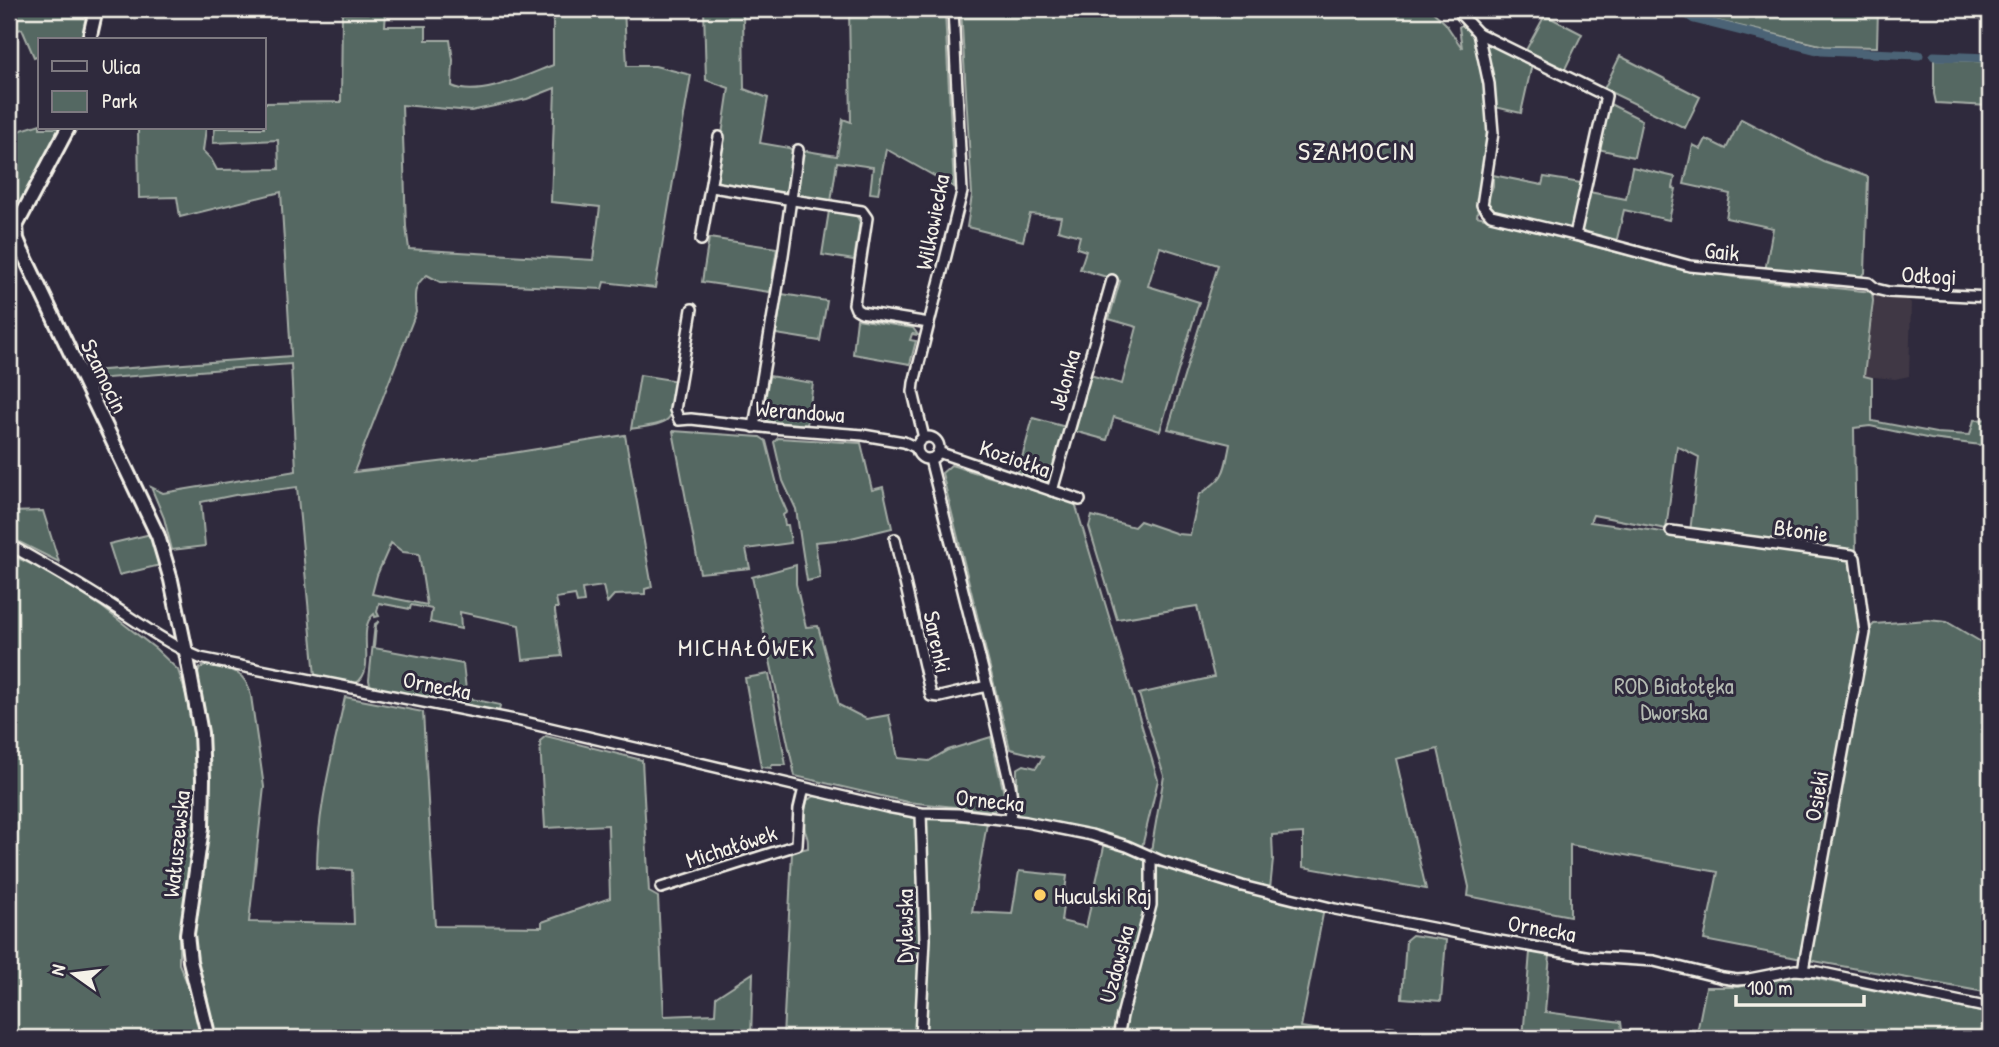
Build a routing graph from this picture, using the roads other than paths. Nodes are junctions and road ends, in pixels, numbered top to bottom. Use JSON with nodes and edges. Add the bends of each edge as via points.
{"nodes":[{"id":1,"x":96,"y":9,"type":"edge"},
{"id":2,"x":953,"y":9,"type":"edge"},
{"id":3,"x":1460,"y":9,"type":"edge"},
{"id":4,"x":1478,"y":33,"type":"junction"},
{"id":5,"x":89,"y":38,"type":"edge"},
{"id":6,"x":67,"y":130,"type":"edge"},
{"id":7,"x":719,"y":137,"type":"dead end"},
{"id":8,"x":798,"y":150,"type":"dead end"},
{"id":9,"x":712,"y":187,"type":"junction"},
{"id":10,"x":790,"y":200,"type":"junction"},
{"id":11,"x":12,"y":224,"type":"edge"},
{"id":12,"x":1575,"y":235,"type":"junction"},
{"id":13,"x":701,"y":240,"type":"dead end"},
{"id":14,"x":1112,"y":280,"type":"dead end"},
{"id":15,"x":1869,"y":283,"type":"joint"},
{"id":16,"x":1990,"y":297,"type":"edge"},
{"id":17,"x":692,"y":309,"type":"dead end"},
{"id":18,"x":929,"y":323,"type":"junction"},
{"id":19,"x":754,"y":427,"type":"junction"},
{"id":20,"x":924,"y":438,"type":"junction"},
{"id":21,"x":917,"y":448,"type":"junction"},
{"id":22,"x":939,"y":452,"type":"junction"},
{"id":23,"x":930,"y":459,"type":"junction"},
{"id":24,"x":1052,"y":491,"type":"junction"},
{"id":25,"x":1080,"y":500,"type":"dead end"},
{"id":26,"x":1671,"y":531,"type":"dead end"},
{"id":27,"x":895,"y":539,"type":"dead end"},
{"id":28,"x":9,"y":547,"type":"edge"},
{"id":29,"x":1865,"y":628,"type":"joint"},
{"id":30,"x":186,"y":652,"type":"junction"},
{"id":31,"x":987,"y":686,"type":"junction"},
{"id":32,"x":804,"y":788,"type":"junction"},
{"id":33,"x":921,"y":813,"type":"junction"},
{"id":34,"x":1010,"y":820,"type":"junction"},
{"id":35,"x":1152,"y":858,"type":"junction"},
{"id":36,"x":661,"y":888,"type":"dead end"},
{"id":37,"x":1803,"y":970,"type":"junction"},
{"id":38,"x":1990,"y":1008,"type":"edge"},
{"id":39,"x":1388,"y":1033,"type":"dead end"},
{"id":40,"x":209,"y":1038,"type":"edge"},
{"id":41,"x":920,"y":1038,"type":"edge"},
{"id":42,"x":1118,"y":1038,"type":"edge"},
{"id":43,"x":1428,"y":1038,"type":"edge"}],
"edges":[{"from":1,"to":5,"type":"street"},
{"from":2,"to":18,"type":"street","name":"Wilkowiecka","via":[[962,192]]},
{"from":3,"to":4,"type":"street"},
{"from":4,"to":12,"type":"street","name":"Gaik","via":[[1493,133],[1482,205],[1491,215]]},
{"from":4,"to":12,"type":"street","via":[[1606,96]]},
{"from":6,"to":11,"type":"street","name":"Szamocin"},
{"from":7,"to":9,"type":"street"},
{"from":8,"to":10,"type":"street"},
{"from":9,"to":10,"type":"street"},
{"from":9,"to":13,"type":"street"},
{"from":10,"to":18,"type":"street","via":[[862,211],[867,218],[856,309]]},
{"from":10,"to":19,"type":"street"},
{"from":11,"to":30,"type":"street","name":"Szamocin","via":[[158,536]]},
{"from":12,"to":15,"type":"street","name":"Gaik","via":[[1690,266]]},
{"from":14,"to":24,"type":"street","name":"Jelonka"},
{"from":15,"to":16,"type":"street","name":"Odłogi","via":[[1888,292]]},
{"from":17,"to":19,"type":"street","name":"Werandowa","via":[[675,410],[679,420]]},
{"from":18,"to":20,"type":"street","name":"Wilkowiecka","via":[[913,392]]},
{"from":19,"to":21,"type":"street","name":"Werandowa","via":[[863,435]]},
{"from":20,"to":21,"type":"street"},
{"from":20,"to":22,"type":"street","via":[[936,440]]},
{"from":21,"to":23,"type":"street","via":[[919,455]]},
{"from":22,"to":23,"type":"street"},
{"from":22,"to":24,"type":"street","name":"Koziołka"},
{"from":23,"to":31,"type":"street"},
{"from":24,"to":25,"type":"street","name":"Koziołka"},
{"from":26,"to":29,"type":"street","name":"Błonie","via":[[1853,556]]},
{"from":27,"to":31,"type":"street","name":"Sarenki","via":[[931,696]]},
{"from":28,"to":30,"type":"street","name":"Ornecka"},
{"from":29,"to":37,"type":"street","name":"Osieki"},
{"from":30,"to":32,"type":"street","name":"Ornecka","via":[[520,721]]},
{"from":30,"to":40,"type":"street","name":"Wałuszewska","via":[[201,733],[203,779],[199,860],[187,934]]},
{"from":31,"to":34,"type":"street","via":[[1010,785]]},
{"from":32,"to":33,"type":"street","name":"Ornecka"},
{"from":32,"to":36,"type":"street","name":"Michałówek","via":[[797,845]]},
{"from":33,"to":34,"type":"street","name":"Ornecka"},
{"from":33,"to":41,"type":"street","name":"Dylewska","via":[[925,939]]},
{"from":34,"to":35,"type":"street","name":"Ornecka","via":[[1112,840]]},
{"from":35,"to":37,"type":"street","name":"Ornecka","via":[[1311,904],[1591,957],[1654,961],[1737,980]]},
{"from":35,"to":42,"type":"street","name":"Uzdowska","via":[[1151,905]]},
{"from":37,"to":38,"type":"street","name":"Ornecka"},
{"from":39,"to":43,"type":"street"}]}
